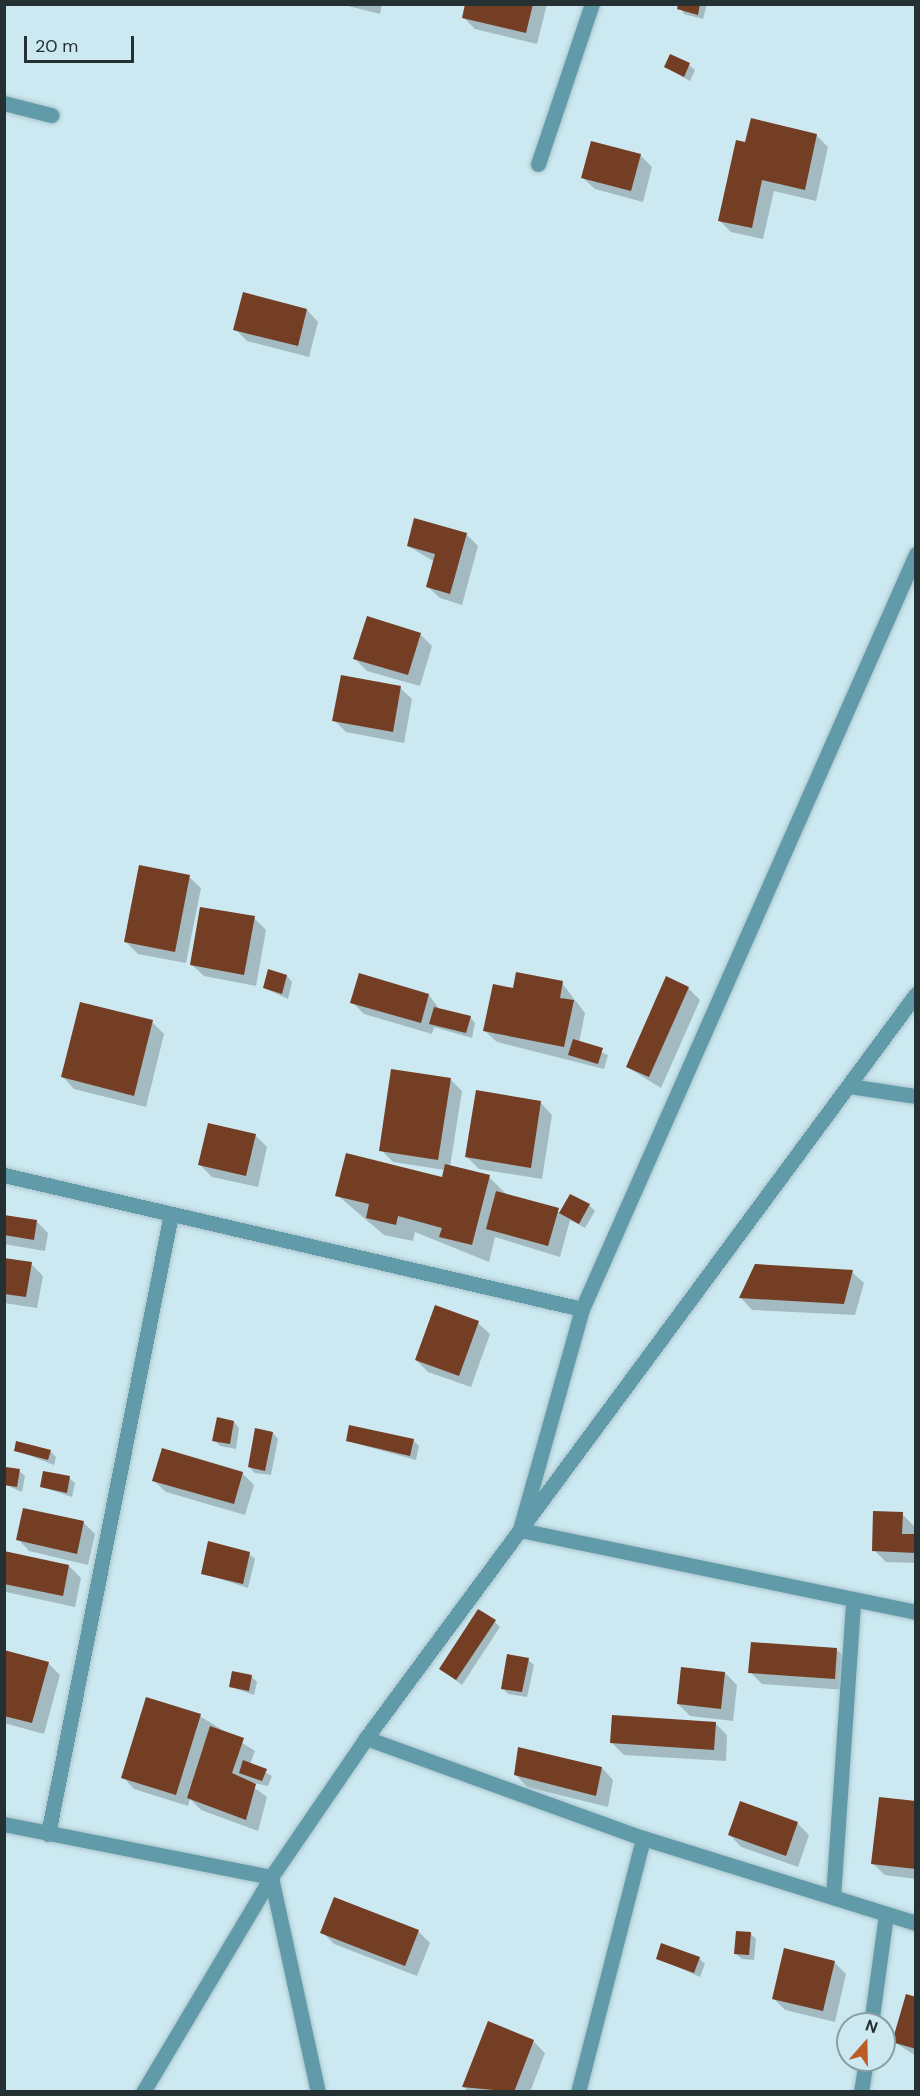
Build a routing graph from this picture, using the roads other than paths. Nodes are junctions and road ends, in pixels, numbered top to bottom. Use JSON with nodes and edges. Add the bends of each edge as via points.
{"nodes":[{"id":1,"x":592,"y":4,"type":"edge"},
{"id":2,"x":4,"y":103,"type":"edge"},
{"id":3,"x":51,"y":116,"type":"dead end"},
{"id":4,"x":538,"y":164,"type":"dead end"},
{"id":5,"x":915,"y":554,"type":"edge"},
{"id":6,"x":915,"y":994,"type":"edge"},
{"id":7,"x":849,"y":1086,"type":"junction"},
{"id":8,"x":915,"y":1096,"type":"edge"},
{"id":9,"x":4,"y":1175,"type":"edge"},
{"id":10,"x":171,"y":1214,"type":"junction"},
{"id":11,"x":582,"y":1309,"type":"junction"},
{"id":12,"x":520,"y":1530,"type":"junction"},
{"id":13,"x":853,"y":1600,"type":"junction"},
{"id":14,"x":915,"y":1611,"type":"edge"},
{"id":15,"x":366,"y":1738,"type":"junction"},
{"id":16,"x":4,"y":1824,"type":"edge"},
{"id":17,"x":48,"y":1834,"type":"junction"},
{"id":18,"x":643,"y":1838,"type":"junction"},
{"id":19,"x":271,"y":1878,"type":"junction"},
{"id":20,"x":833,"y":1897,"type":"junction"},
{"id":21,"x":886,"y":1914,"type":"junction"},
{"id":22,"x":915,"y":1923,"type":"edge"},
{"id":23,"x":873,"y":2012,"type":"edge"},
{"id":24,"x":864,"y":2072,"type":"edge"},
{"id":25,"x":143,"y":2091,"type":"edge"},
{"id":26,"x":318,"y":2091,"type":"edge"},
{"id":27,"x":578,"y":2091,"type":"edge"},
{"id":28,"x":861,"y":2091,"type":"edge"}],
"edges":[{"from":1,"to":4,"type":"street"},
{"from":2,"to":3,"type":"street"},
{"from":5,"to":11,"type":"street"},
{"from":6,"to":7,"type":"street"},
{"from":7,"to":8,"type":"street"},
{"from":7,"to":12,"type":"street"},
{"from":9,"to":10,"type":"street"},
{"from":10,"to":11,"type":"street"},
{"from":10,"to":17,"type":"street"},
{"from":11,"to":12,"type":"street"},
{"from":12,"to":13,"type":"street"},
{"from":12,"to":15,"type":"street"},
{"from":13,"to":14,"type":"street"},
{"from":13,"to":20,"type":"street"},
{"from":15,"to":18,"type":"street"},
{"from":15,"to":19,"type":"street"},
{"from":16,"to":17,"type":"street"},
{"from":17,"to":19,"type":"street"},
{"from":18,"to":20,"type":"street"},
{"from":18,"to":27,"type":"street"},
{"from":19,"to":25,"type":"street"},
{"from":19,"to":26,"type":"street"},
{"from":20,"to":21,"type":"street"},
{"from":21,"to":22,"type":"street"},
{"from":21,"to":23,"type":"street"},
{"from":24,"to":28,"type":"street"}]}
